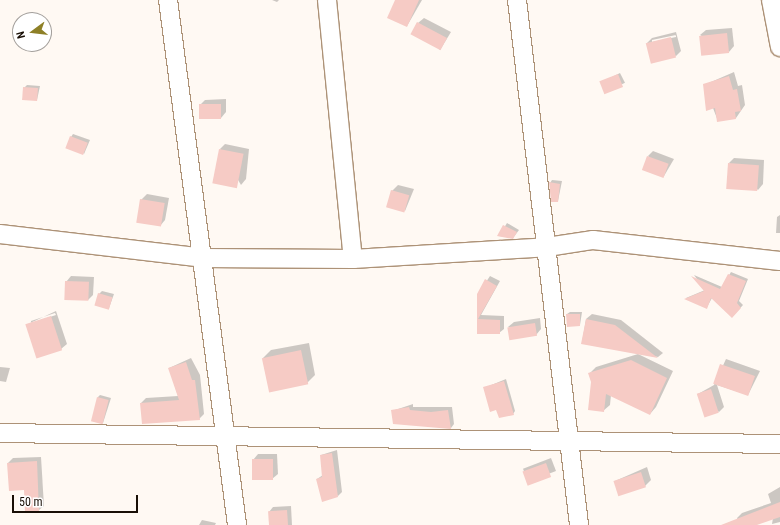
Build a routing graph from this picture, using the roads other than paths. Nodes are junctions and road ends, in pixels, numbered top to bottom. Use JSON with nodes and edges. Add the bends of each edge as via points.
{"nodes":[{"id":1,"x":168,"y":0,"type":"edge"},
{"id":2,"x":327,"y":0,"type":"edge"},
{"id":3,"x":517,"y":0,"type":"edge"},
{"id":4,"x":771,"y":0,"type":"edge"},
{"id":5,"x":780,"y":47,"type":"edge"},
{"id":6,"x":0,"y":234,"type":"edge"},
{"id":7,"x":547,"y":247,"type":"junction"},
{"id":8,"x":203,"y":258,"type":"junction"},
{"id":9,"x":353,"y":259,"type":"junction"},
{"id":10,"x":780,"y":261,"type":"edge"},
{"id":11,"x":0,"y":433,"type":"edge"},
{"id":12,"x":224,"y":436,"type":"junction"},
{"id":13,"x":569,"y":441,"type":"junction"},
{"id":14,"x":780,"y":444,"type":"edge"},
{"id":15,"x":237,"y":525,"type":"edge"},
{"id":16,"x":579,"y":525,"type":"edge"}],
"edges":[{"from":1,"to":8,"type":"street"},
{"from":2,"to":9,"type":"street"},
{"from":3,"to":7,"type":"street"},
{"from":4,"to":5,"type":"street"},
{"from":6,"to":8,"type":"street"},
{"from":7,"to":9,"type":"street"},
{"from":7,"to":10,"type":"street","via":[[593,240]]},
{"from":7,"to":13,"type":"street"},
{"from":8,"to":9,"type":"street"},
{"from":8,"to":12,"type":"street"},
{"from":11,"to":12,"type":"street"},
{"from":12,"to":13,"type":"street"},
{"from":12,"to":15,"type":"street"},
{"from":13,"to":14,"type":"street"},
{"from":13,"to":16,"type":"street"}]}
